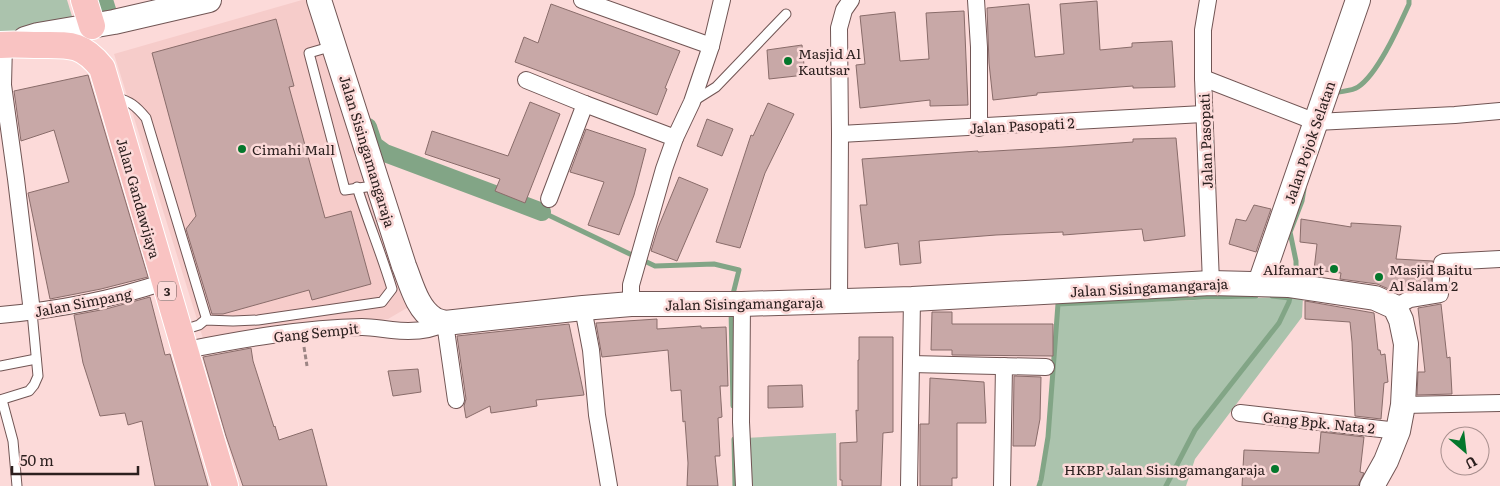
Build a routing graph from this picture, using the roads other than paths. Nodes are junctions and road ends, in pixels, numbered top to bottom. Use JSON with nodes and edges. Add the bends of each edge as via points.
{"nodes":[{"id":1,"x":84,"y":0,"type":"edge"},
{"id":2,"x":209,"y":0,"type":"edge"},
{"id":3,"x":319,"y":0,"type":"edge"},
{"id":4,"x":582,"y":0,"type":"edge"},
{"id":5,"x":722,"y":0,"type":"edge"},
{"id":6,"x":851,"y":0,"type":"edge"},
{"id":7,"x":976,"y":0,"type":"edge"},
{"id":8,"x":1208,"y":0,"type":"edge"},
{"id":9,"x":1358,"y":0,"type":"edge"},
{"id":10,"x":184,"y":3,"type":"edge"},
{"id":11,"x":786,"y":14,"type":"dead end"},
{"id":12,"x":92,"y":26,"type":"junction"},
{"id":13,"x":2,"y":45,"type":"edge"},
{"id":14,"x":334,"y":45,"type":"junction"},
{"id":15,"x":711,"y":46,"type":"junction"},
{"id":16,"x":1203,"y":78,"type":"junction"},
{"id":17,"x":526,"y":80,"type":"dead end"},
{"id":18,"x":110,"y":96,"type":"junction"},
{"id":19,"x":692,"y":102,"type":"junction"},
{"id":20,"x":585,"y":104,"type":"junction"},
{"id":21,"x":1500,"y":111,"type":"edge"},
{"id":22,"x":1203,"y":114,"type":"junction"},
{"id":23,"x":1316,"y":122,"type":"junction"},
{"id":24,"x":979,"y":128,"type":"junction"},
{"id":25,"x":840,"y":134,"type":"junction"},
{"id":26,"x":675,"y":138,"type":"junction"},
{"id":27,"x":368,"y":185,"type":"junction"},
{"id":28,"x":550,"y":198,"type":"dead end"},
{"id":29,"x":1500,"y":259,"type":"edge"},
{"id":30,"x":164,"y":282,"type":"junction"},
{"id":31,"x":1211,"y":283,"type":"junction"},
{"id":32,"x":1260,"y":283,"type":"junction"},
{"id":33,"x":631,"y":294,"type":"junction"},
{"id":34,"x":912,"y":299,"type":"junction"},
{"id":35,"x":839,"y":301,"type":"junction"},
{"id":36,"x":733,"y":304,"type":"junction"},
{"id":37,"x":1395,"y":307,"type":"junction"},
{"id":38,"x":583,"y":308,"type":"junction"},
{"id":39,"x":32,"y":312,"type":"junction"},
{"id":40,"x":0,"y":315,"type":"edge"},
{"id":41,"x":205,"y":320,"type":"junction"},
{"id":42,"x":445,"y":323,"type":"junction"},
{"id":43,"x":183,"y":340,"type":"junction"},
{"id":44,"x":36,"y":359,"type":"junction"},
{"id":45,"x":911,"y":364,"type":"junction"},
{"id":46,"x":0,"y":366,"type":"edge"},
{"id":47,"x":1004,"y":366,"type":"junction"},
{"id":48,"x":1046,"y":367,"type":"dead end"},
{"id":49,"x":1,"y":400,"type":"edge"},
{"id":50,"x":456,"y":400,"type":"dead end"},
{"id":51,"x":1500,"y":403,"type":"edge"},
{"id":52,"x":1403,"y":405,"type":"junction"},
{"id":53,"x":1240,"y":413,"type":"dead end"},
{"id":54,"x":1398,"y":431,"type":"junction"},
{"id":55,"x":17,"y":486,"type":"edge"},
{"id":56,"x":225,"y":486,"type":"edge"},
{"id":57,"x":609,"y":486,"type":"edge"},
{"id":58,"x":744,"y":486,"type":"edge"},
{"id":59,"x":909,"y":486,"type":"edge"},
{"id":60,"x":1002,"y":486,"type":"edge"},
{"id":61,"x":1372,"y":486,"type":"edge"}],
"edges":[{"from":1,"to":12,"type":"main road"},
{"from":2,"to":10,"type":"main road"},
{"from":3,"to":14,"type":"main road","name":"Jalan Sisingamangaraja"},
{"from":4,"to":15,"type":"street"},
{"from":5,"to":15,"type":"street"},
{"from":6,"to":25,"type":"street","via":[[839,28]]},
{"from":7,"to":24,"type":"street"},
{"from":8,"to":16,"type":"street","name":"Jalan Pasopati","via":[[1203,30]]},
{"from":9,"to":23,"type":"main road","name":"Jalan Pojok Selatan"},
{"from":10,"to":12,"type":"main road"},
{"from":11,"to":19,"type":"lane","via":[[716,87]]},
{"from":12,"to":13,"type":"main road"},
{"from":13,"to":18,"type":"main road","name":"Jalan Gandawijaya","number":"3","via":[[59,44],[82,50],[102,68]]},
{"from":13,"to":39,"type":"street","via":[[3,85]]},
{"from":14,"to":27,"type":"main road","name":"Jalan Sisingamangaraja"},
{"from":14,"to":27,"type":"lane","via":[[309,53],[345,190]]},
{"from":15,"to":19,"type":"street"},
{"from":16,"to":22,"type":"street","name":"Jalan Pasopati"},
{"from":16,"to":23,"type":"street"},
{"from":17,"to":20,"type":"street"},
{"from":18,"to":30,"type":"main road","name":"Jalan Gandawijaya","number":"3"},
{"from":18,"to":41,"type":"lane","via":[[126,100],[146,118]]},
{"from":19,"to":26,"type":"street"},
{"from":20,"to":26,"type":"street"},
{"from":20,"to":28,"type":"street"},
{"from":21,"to":23,"type":"street"},
{"from":22,"to":24,"type":"street","name":"Jalan Pasopati 2"},
{"from":22,"to":31,"type":"street","name":"Jalan Pasopati"},
{"from":23,"to":32,"type":"main road","name":"Jalan Pojok Selatan"},
{"from":24,"to":25,"type":"street","name":"Jalan Pasopati 2"},
{"from":25,"to":35,"type":"street"},
{"from":26,"to":33,"type":"street","via":[[640,250]]},
{"from":27,"to":41,"type":"lane","via":[[368,221],[392,289],[382,302],[258,320]]},
{"from":27,"to":42,"type":"main road","name":"Jalan Sisingamangaraja","via":[[421,305],[434,320]]},
{"from":29,"to":37,"type":"street","via":[[1444,262],[1439,295],[1410,298]]},
{"from":30,"to":39,"type":"street","name":"Jalan Simpang","via":[[100,301]]},
{"from":30,"to":43,"type":"main road","name":"Jalan Gandawijaya","number":"3"},
{"from":31,"to":32,"type":"main road","name":"Jalan Sisingamangaraja"},
{"from":31,"to":34,"type":"main road","name":"Jalan Sisingamangaraja"},
{"from":32,"to":37,"type":"main road","name":"Jalan Sisingamangaraja","via":[[1375,298]]},
{"from":33,"to":36,"type":"main road","name":"Jalan Sisingamangaraja"},
{"from":33,"to":38,"type":"main road","name":"Jalan Sisingamangaraja"},
{"from":34,"to":35,"type":"main road","name":"Jalan Sisingamangaraja"},
{"from":34,"to":45,"type":"street"},
{"from":35,"to":36,"type":"main road","name":"Jalan Sisingamangaraja"},
{"from":36,"to":58,"type":"street"},
{"from":37,"to":52,"type":"main road","via":[[1406,344]]},
{"from":38,"to":42,"type":"main road","name":"Jalan Sisingamangaraja"},
{"from":38,"to":57,"type":"street"},
{"from":39,"to":40,"type":"street","name":"Jalan Simpang"},
{"from":39,"to":44,"type":"lane"},
{"from":41,"to":43,"type":"lane"},
{"from":42,"to":43,"type":"street","name":"Gang Sempit","via":[[412,330],[363,327]]},
{"from":42,"to":50,"type":"street"},
{"from":43,"to":56,"type":"main road","name":"Jalan Gandawijaya","number":"3"},
{"from":44,"to":46,"type":"lane"},
{"from":44,"to":49,"type":"lane","via":[[38,376],[29,391]]},
{"from":45,"to":47,"type":"street"},
{"from":45,"to":59,"type":"street"},
{"from":47,"to":48,"type":"street"},
{"from":47,"to":60,"type":"street"},
{"from":49,"to":55,"type":"lane","via":[[13,441]]},
{"from":51,"to":52,"type":"street"},
{"from":52,"to":54,"type":"main road"},
{"from":53,"to":54,"type":"street","name":"Gang Bpk. Nata 2"},
{"from":54,"to":61,"type":"main road"}]}
